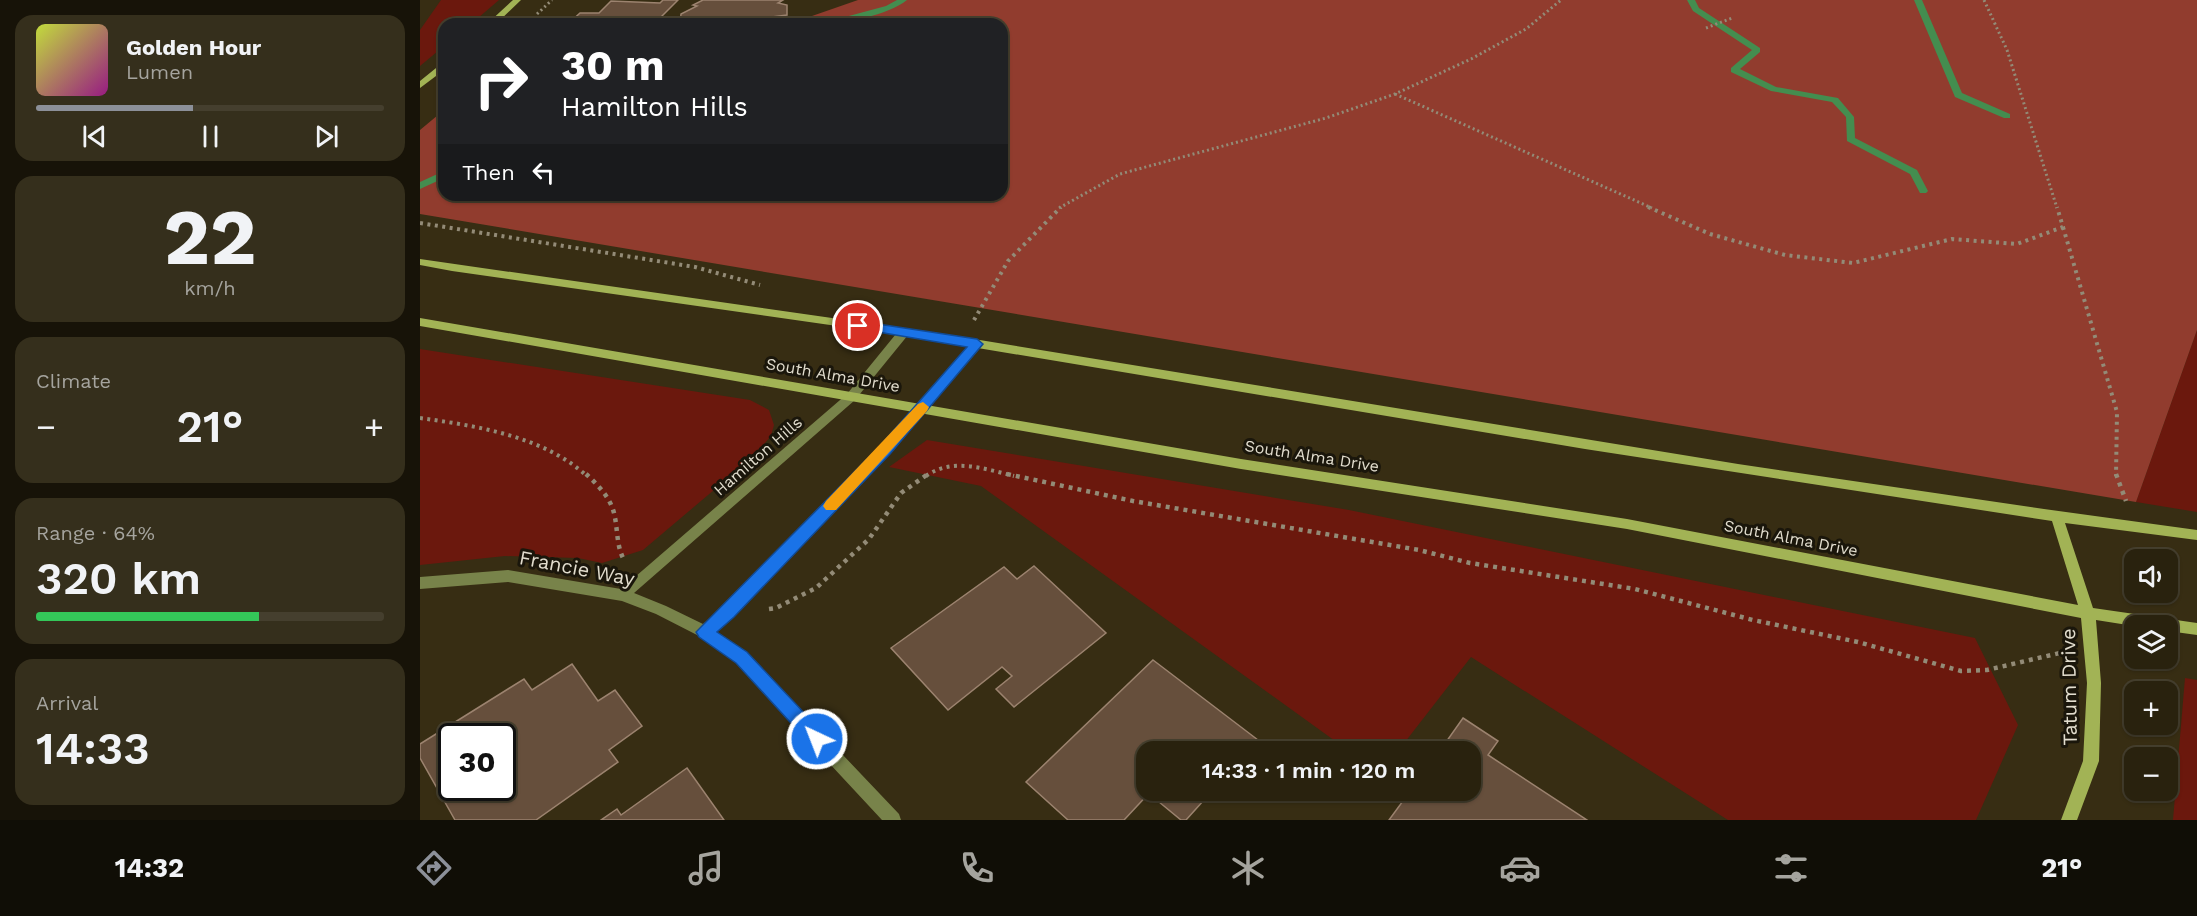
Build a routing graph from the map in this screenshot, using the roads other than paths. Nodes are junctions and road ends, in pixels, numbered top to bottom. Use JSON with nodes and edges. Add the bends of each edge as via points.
{"nodes":[{"id":1,"x":517,"y":0,"type":"edge"},
{"id":2,"x":498,"y":18,"type":"edge"},
{"id":3,"x":438,"y":71,"type":"edge"},
{"id":4,"x":420,"y":85,"type":"edge"},
{"id":5,"x":420,"y":262,"type":"edge"},
{"id":6,"x":420,"y":322,"type":"edge"},
{"id":7,"x":904,"y":332,"type":"junction"},
{"id":8,"x":977,"y":344,"type":"junction"},
{"id":9,"x":850,"y":397,"type":"junction"},
{"id":10,"x":921,"y":408,"type":"junction"},
{"id":11,"x":2057,"y":517,"type":"junction"},
{"id":12,"x":2197,"y":535,"type":"edge"},
{"id":13,"x":420,"y":583,"type":"edge"},
{"id":14,"x":623,"y":595,"type":"junction"},
{"id":15,"x":2088,"y":613,"type":"junction"},
{"id":16,"x":2197,"y":629,"type":"edge"},
{"id":17,"x":704,"y":632,"type":"junction"},
{"id":18,"x":892,"y":820,"type":"edge"},
{"id":19,"x":2069,"y":820,"type":"edge"}],
"edges":[{"from":1,"to":2,"type":"main road"},
{"from":3,"to":4,"type":"main road"},
{"from":5,"to":7,"type":"main road","via":[[498,277]]},
{"from":6,"to":9,"type":"main road","name":"South Alma Drive"},
{"from":7,"to":8,"type":"main road"},
{"from":7,"to":9,"type":"street","name":"Hamilton Hills"},
{"from":8,"to":10,"type":"street"},
{"from":8,"to":11,"type":"main road","via":[[1530,436]]},
{"from":9,"to":10,"type":"main road","name":"South Alma Drive"},
{"from":9,"to":14,"type":"street","name":"Hamilton Hills"},
{"from":10,"to":15,"type":"main road","name":"South Alma Drive","via":[[1627,524]]},
{"from":10,"to":17,"type":"street","via":[[728,612]]},
{"from":11,"to":12,"type":"main road"},
{"from":11,"to":15,"type":"main road","name":"Tatum Drive"},
{"from":13,"to":14,"type":"street","name":"Francie Way","via":[[508,576]]},
{"from":14,"to":17,"type":"street","name":"Francie Way"},
{"from":15,"to":16,"type":"main road","name":"South Alma Drive"},
{"from":15,"to":19,"type":"main road","name":"Tatum Drive","via":[[2094,683],[2091,761]]},
{"from":17,"to":18,"type":"street","name":"Francie Way","via":[[741,658]]}]}
